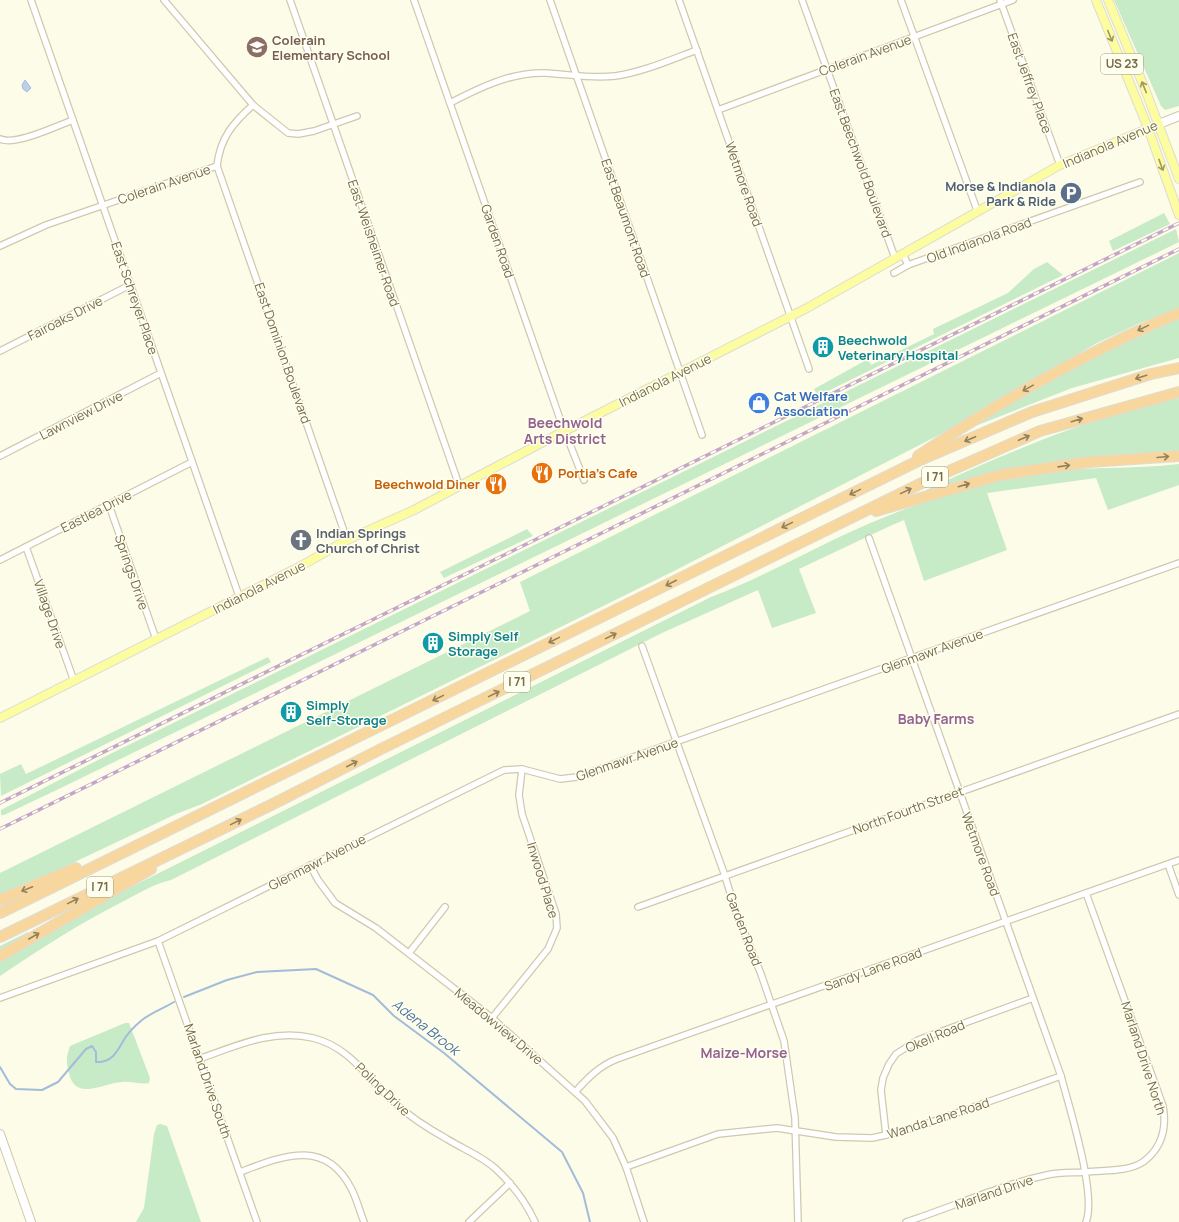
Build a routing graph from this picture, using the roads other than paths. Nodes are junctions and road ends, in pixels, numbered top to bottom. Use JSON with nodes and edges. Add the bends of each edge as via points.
{"nodes":[{"id":1,"x":31,"y":0,"type":"edge"},
{"id":2,"x":164,"y":0,"type":"edge"},
{"id":3,"x":290,"y":0,"type":"edge"},
{"id":4,"x":414,"y":0,"type":"edge"},
{"id":5,"x":550,"y":0,"type":"edge"},
{"id":6,"x":679,"y":0,"type":"edge"},
{"id":7,"x":802,"y":0,"type":"edge"},
{"id":8,"x":901,"y":0,"type":"edge"},
{"id":9,"x":1013,"y":0,"type":"edge"},
{"id":10,"x":1096,"y":0,"type":"edge"},
{"id":11,"x":1108,"y":0,"type":"edge"},
{"id":12,"x":1001,"y":2,"type":"edge"},
{"id":13,"x":914,"y":37,"type":"junction"},
{"id":14,"x":697,"y":50,"type":"junction"},
{"id":15,"x":827,"y":69,"type":"junction"},
{"id":16,"x":576,"y":76,"type":"junction"},
{"id":17,"x":450,"y":103,"type":"junction"},
{"id":18,"x":253,"y":105,"type":"junction"},
{"id":19,"x":718,"y":110,"type":"junction"},
{"id":20,"x":357,"y":116,"type":"dead end"},
{"id":21,"x":1179,"y":116,"type":"edge"},
{"id":22,"x":73,"y":120,"type":"junction"},
{"id":23,"x":1159,"y":124,"type":"junction"},
{"id":24,"x":333,"y":125,"type":"junction"},
{"id":25,"x":1148,"y":128,"type":"junction"},
{"id":26,"x":0,"y":139,"type":"edge"},
{"id":27,"x":1060,"y":165,"type":"junction"},
{"id":28,"x":217,"y":166,"type":"junction"},
{"id":29,"x":1179,"y":179,"type":"edge"},
{"id":30,"x":1140,"y":182,"type":"dead end"},
{"id":31,"x":103,"y":205,"type":"junction"},
{"id":32,"x":977,"y":210,"type":"junction"},
{"id":33,"x":1179,"y":215,"type":"edge"},
{"id":34,"x":0,"y":246,"type":"edge"},
{"id":35,"x":899,"y":256,"type":"junction"},
{"id":36,"x":908,"y":265,"type":"junction"},
{"id":37,"x":894,"y":273,"type":"dead end"},
{"id":38,"x":130,"y":285,"type":"junction"},
{"id":39,"x":1179,"y":313,"type":"edge"},
{"id":40,"x":790,"y":316,"type":"junction"},
{"id":41,"x":0,"y":351,"type":"edge"},
{"id":42,"x":1179,"y":368,"type":"edge"},
{"id":43,"x":809,"y":369,"type":"dead end"},
{"id":44,"x":680,"y":372,"type":"junction"},
{"id":45,"x":161,"y":373,"type":"junction"},
{"id":46,"x":1179,"y":392,"type":"edge"},
{"id":47,"x":565,"y":431,"type":"junction"},
{"id":48,"x":702,"y":436,"type":"dead end"},
{"id":49,"x":0,"y":456,"type":"edge"},
{"id":50,"x":1179,"y":456,"type":"edge"},
{"id":51,"x":192,"y":462,"type":"junction"},
{"id":52,"x":888,"y":476,"type":"junction"},
{"id":53,"x":584,"y":480,"type":"dead end"},
{"id":54,"x":459,"y":485,"type":"junction"},
{"id":55,"x":109,"y":505,"type":"junction"},
{"id":56,"x":833,"y":527,"type":"junction"},
{"id":57,"x":868,"y":538,"type":"dead end"},
{"id":58,"x":347,"y":540,"type":"junction"},
{"id":59,"x":26,"y":547,"type":"junction"},
{"id":60,"x":0,"y":560,"type":"edge"},
{"id":61,"x":1179,"y":563,"type":"edge"},
{"id":62,"x":239,"y":596,"type":"junction"},
{"id":63,"x":156,"y":639,"type":"junction"},
{"id":64,"x":642,"y":646,"type":"dead end"},
{"id":65,"x":911,"y":658,"type":"junction"},
{"id":66,"x":74,"y":680,"type":"junction"},
{"id":67,"x":1179,"y":714,"type":"edge"},
{"id":68,"x":0,"y":718,"type":"edge"},
{"id":69,"x":677,"y":742,"type":"junction"},
{"id":70,"x":522,"y":769,"type":"junction"},
{"id":71,"x":958,"y":792,"type":"junction"},
{"id":72,"x":167,"y":831,"type":"junction"},
{"id":73,"x":201,"y":839,"type":"junction"},
{"id":74,"x":1179,"y":860,"type":"edge"},
{"id":75,"x":1168,"y":864,"type":"junction"},
{"id":76,"x":310,"y":865,"type":"junction"},
{"id":77,"x":724,"y":875,"type":"junction"},
{"id":78,"x":1086,"y":893,"type":"junction"},
{"id":79,"x":1179,"y":895,"type":"edge"},
{"id":80,"x":0,"y":900,"type":"edge"},
{"id":81,"x":445,"y":907,"type":"dead end"},
{"id":82,"x":638,"y":907,"type":"dead end"},
{"id":83,"x":0,"y":913,"type":"edge"},
{"id":84,"x":1005,"y":922,"type":"junction"},
{"id":85,"x":0,"y":937,"type":"edge"},
{"id":86,"x":158,"y":940,"type":"junction"},
{"id":87,"x":409,"y":953,"type":"junction"},
{"id":88,"x":0,"y":956,"type":"edge"},
{"id":89,"x":0,"y":998,"type":"edge"},
{"id":90,"x":1033,"y":998,"type":"junction"},
{"id":91,"x":772,"y":1005,"type":"junction"},
{"id":92,"x":492,"y":1018,"type":"junction"},
{"id":93,"x":199,"y":1059,"type":"junction"},
{"id":94,"x":1061,"y":1076,"type":"junction"},
{"id":95,"x":576,"y":1091,"type":"junction"},
{"id":96,"x":795,"y":1131,"type":"junction"},
{"id":97,"x":0,"y":1134,"type":"edge"},
{"id":98,"x":886,"y":1135,"type":"junction"},
{"id":99,"x":626,"y":1167,"type":"junction"},
{"id":100,"x":240,"y":1172,"type":"junction"},
{"id":101,"x":1084,"y":1172,"type":"junction"},
{"id":102,"x":510,"y":1183,"type":"junction"},
{"id":103,"x":31,"y":1222,"type":"edge"},
{"id":104,"x":257,"y":1222,"type":"edge"},
{"id":105,"x":364,"y":1222,"type":"edge"},
{"id":106,"x":469,"y":1222,"type":"edge"},
{"id":107,"x":535,"y":1222,"type":"edge"},
{"id":108,"x":644,"y":1222,"type":"edge"},
{"id":109,"x":798,"y":1222,"type":"edge"},
{"id":110,"x":906,"y":1222,"type":"edge"},
{"id":111,"x":1086,"y":1222,"type":"edge"}],
"edges":[{"from":1,"to":22,"type":"street","name":"East Schreyer Place"},
{"from":2,"to":18,"type":"street"},
{"from":3,"to":24,"type":"street","name":"East Weisheimer Road"},
{"from":4,"to":17,"type":"street","name":"Garden Road"},
{"from":5,"to":16,"type":"street","name":"East Beaumont Road"},
{"from":6,"to":14,"type":"street","name":"Wetmore Road"},
{"from":7,"to":15,"type":"street","name":"East Beechwold Boulevard"},
{"from":8,"to":13,"type":"street"},
{"from":9,"to":12,"type":"street","name":"Colerain Avenue"},
{"from":10,"to":25,"type":"main road","number":"US 23","one_way":true},
{"from":23,"to":11,"type":"main road","number":"US 23","one_way":true},
{"from":12,"to":13,"type":"street","name":"Colerain Avenue"},
{"from":12,"to":27,"type":"street","name":"East Jeffrey Place"},
{"from":13,"to":15,"type":"street","name":"Colerain Avenue"},
{"from":13,"to":32,"type":"street"},
{"from":14,"to":16,"type":"street","via":[[654,66],[615,76]]},
{"from":14,"to":19,"type":"street","name":"Wetmore Road"},
{"from":15,"to":19,"type":"street","name":"Colerain Avenue"},
{"from":15,"to":35,"type":"street","name":"East Beechwold Boulevard"},
{"from":16,"to":17,"type":"street","via":[[543,73],[508,77]]},
{"from":16,"to":44,"type":"street","name":"East Beaumont Road"},
{"from":17,"to":47,"type":"street","name":"Garden Road"},
{"from":18,"to":24,"type":"street","via":[[283,130],[292,134]]},
{"from":18,"to":28,"type":"street","name":"Colerain Avenue","via":[[233,124],[219,151]]},
{"from":19,"to":40,"type":"street","name":"Wetmore Road"},
{"from":20,"to":24,"type":"street"},
{"from":21,"to":23,"type":"main road","name":"Indianola Avenue"},
{"from":22,"to":26,"type":"street","via":[[18,140]]},
{"from":22,"to":31,"type":"street","name":"East Schreyer Place"},
{"from":23,"to":25,"type":"main road","name":"Indianola Avenue"},
{"from":23,"to":29,"type":"main road"},
{"from":24,"to":54,"type":"street","name":"East Weisheimer Road"},
{"from":25,"to":27,"type":"main road","name":"Indianola Avenue"},
{"from":25,"to":33,"type":"main road","one_way":true},
{"from":27,"to":32,"type":"main road","name":"Indianola Avenue"},
{"from":28,"to":31,"type":"street","name":"Colerain Avenue"},
{"from":28,"to":58,"type":"street","name":"East Dominion Boulevard"},
{"from":30,"to":36,"type":"street","name":"Old Indianola Road"},
{"from":31,"to":34,"type":"street","name":"Colerain Avenue","via":[[46,225]]},
{"from":31,"to":38,"type":"street","name":"East Schreyer Place"},
{"from":32,"to":35,"type":"main road","name":"Indianola Avenue"},
{"from":35,"to":36,"type":"street"},
{"from":35,"to":40,"type":"main road","name":"Indianola Avenue"},
{"from":36,"to":37,"type":"street","name":"Old Indianola Road"},
{"from":38,"to":41,"type":"street","name":"Fairoaks Drive"},
{"from":38,"to":45,"type":"street","name":"East Schreyer Place"},
{"from":39,"to":52,"type":"highway","one_way":true,"via":[[1148,325],[1020,392]]},
{"from":40,"to":43,"type":"street","name":"Wetmore Road"},
{"from":40,"to":44,"type":"main road","name":"Indianola Avenue"},
{"from":42,"to":52,"type":"highway","number":"I 71","one_way":true,"via":[[1151,374],[1032,412]]},
{"from":44,"to":47,"type":"main road","name":"Indianola Avenue"},
{"from":44,"to":48,"type":"street","name":"East Beaumont Road"},
{"from":45,"to":49,"type":"street","name":"Lawnview Drive"},
{"from":45,"to":51,"type":"street","name":"East Schreyer Place"},
{"from":56,"to":46,"type":"highway","number":"I 71","one_way":true,"via":[[1040,431]]},
{"from":47,"to":53,"type":"street","name":"Garden Road"},
{"from":47,"to":54,"type":"main road","name":"Indianola Avenue"},
{"from":56,"to":50,"type":"highway","one_way":true,"via":[[1000,475],[1089,462]]},
{"from":51,"to":55,"type":"street","name":"Eastlea Drive"},
{"from":51,"to":62,"type":"street","name":"East Schreyer Place"},
{"from":52,"to":72,"type":"highway","number":"I 71","one_way":true},
{"from":54,"to":58,"type":"main road","name":"Indianola Avenue","via":[[414,510]]},
{"from":55,"to":59,"type":"street","name":"Eastlea Drive"},
{"from":55,"to":63,"type":"street","name":"Springs Drive"},
{"from":73,"to":56,"type":"highway","number":"I 71","one_way":true},
{"from":57,"to":65,"type":"street","name":"Wetmore Road"},
{"from":58,"to":62,"type":"main road","name":"Indianola Avenue"},
{"from":59,"to":60,"type":"street","name":"Eastlea Drive"},
{"from":59,"to":66,"type":"street","name":"Village Drive"},
{"from":61,"to":65,"type":"street","name":"Glenmawr Avenue"},
{"from":62,"to":63,"type":"main road","name":"Indianola Avenue"},
{"from":63,"to":66,"type":"main road","name":"Indianola Avenue"},
{"from":64,"to":69,"type":"street","name":"Garden Road"},
{"from":65,"to":69,"type":"street","name":"Glenmawr Avenue"},
{"from":65,"to":71,"type":"street","name":"Wetmore Road"},
{"from":66,"to":68,"type":"main road","name":"Indianola Avenue"},
{"from":67,"to":71,"type":"street","name":"North Fourth Street"},
{"from":69,"to":70,"type":"street","name":"Glenmawr Avenue","via":[[578,777],[560,779]]},
{"from":69,"to":77,"type":"street","name":"Garden Road"},
{"from":70,"to":76,"type":"street","name":"Glenmawr Avenue","via":[[504,770],[492,775]]},
{"from":70,"to":92,"type":"street","name":"Inwood Place","via":[[519,795],[522,814],[556,914],[557,928],[548,949]]},
{"from":71,"to":77,"type":"street","name":"North Fourth Street"},
{"from":71,"to":84,"type":"street","name":"Wetmore Road","via":[[978,839]]},
{"from":72,"to":80,"type":"highway","one_way":true},
{"from":72,"to":83,"type":"highway","number":"I 71"},
{"from":85,"to":73,"type":"highway","number":"I 71","one_way":true},
{"from":88,"to":73,"type":"highway","one_way":true},
{"from":74,"to":75,"type":"street","name":"Sandy Lane Road"},
{"from":75,"to":78,"type":"street","name":"Sandy Lane Road"},
{"from":75,"to":79,"type":"street"},
{"from":76,"to":86,"type":"street","name":"Glenmawr Avenue"},
{"from":76,"to":87,"type":"street","name":"Meadowview Drive","via":[[335,903],[376,928]]},
{"from":77,"to":82,"type":"street","name":"North Fourth Street"},
{"from":77,"to":91,"type":"street","name":"Garden Road"},
{"from":78,"to":84,"type":"street","name":"Sandy Lane Road"},
{"from":78,"to":101,"type":"street","name":"Marland Drive North","via":[[1163,1106],[1165,1119],[1160,1144],[1141,1163],[1126,1168]]},
{"from":81,"to":87,"type":"street"},
{"from":84,"to":90,"type":"street","name":"Wetmore Road"},
{"from":84,"to":91,"type":"street","name":"Sandy Lane Road"},
{"from":86,"to":89,"type":"street","name":"Glenmawr Avenue"},
{"from":86,"to":93,"type":"street","name":"Marland Drive South"},
{"from":87,"to":92,"type":"street","name":"Meadowview Drive"},
{"from":90,"to":94,"type":"street","name":"Wetmore Road"},
{"from":90,"to":98,"type":"street","name":"Okell Road","via":[[918,1040],[896,1054],[883,1078],[881,1090]]},
{"from":91,"to":95,"type":"street","name":"Sandy Lane Road","via":[[607,1063]]},
{"from":91,"to":96,"type":"street","name":"Garden Road","via":[[784,1041]]},
{"from":92,"to":95,"type":"street","name":"Meadowview Drive"},
{"from":93,"to":100,"type":"street","name":"Marland Drive South"},
{"from":93,"to":102,"type":"street","name":"Poling Drive","via":[[273,1036],[294,1034],[333,1045],[346,1052],[396,1104],[421,1124],[474,1153]]},
{"from":94,"to":98,"type":"street","name":"Wanda Lane Road","via":[[920,1126]]},
{"from":94,"to":101,"type":"street","name":"Wetmore Road","via":[[1081,1149]]},
{"from":95,"to":99,"type":"street","name":"Meadowview Drive","via":[[613,1138]]},
{"from":96,"to":98,"type":"street","name":"Wanda Lane Road","via":[[836,1137],[872,1138]]},
{"from":96,"to":99,"type":"street","name":"Wanda Lane Road","via":[[777,1128],[718,1134]]},
{"from":96,"to":109,"type":"street","name":"Garden Road"},
{"from":97,"to":103,"type":"main road"},
{"from":99,"to":108,"type":"street","name":"Meadowview Drive"},
{"from":100,"to":104,"type":"street","name":"Marland Drive South"},
{"from":100,"to":105,"type":"street","via":[[292,1155],[319,1157],[340,1171],[347,1181]]},
{"from":101,"to":110,"type":"street","name":"Marland Drive","via":[[1049,1174]]},
{"from":101,"to":111,"type":"street","name":"Wetmore Road","via":[[1088,1197]]},
{"from":102,"to":106,"type":"street"},
{"from":102,"to":107,"type":"street","name":"Poling Drive"}]}
